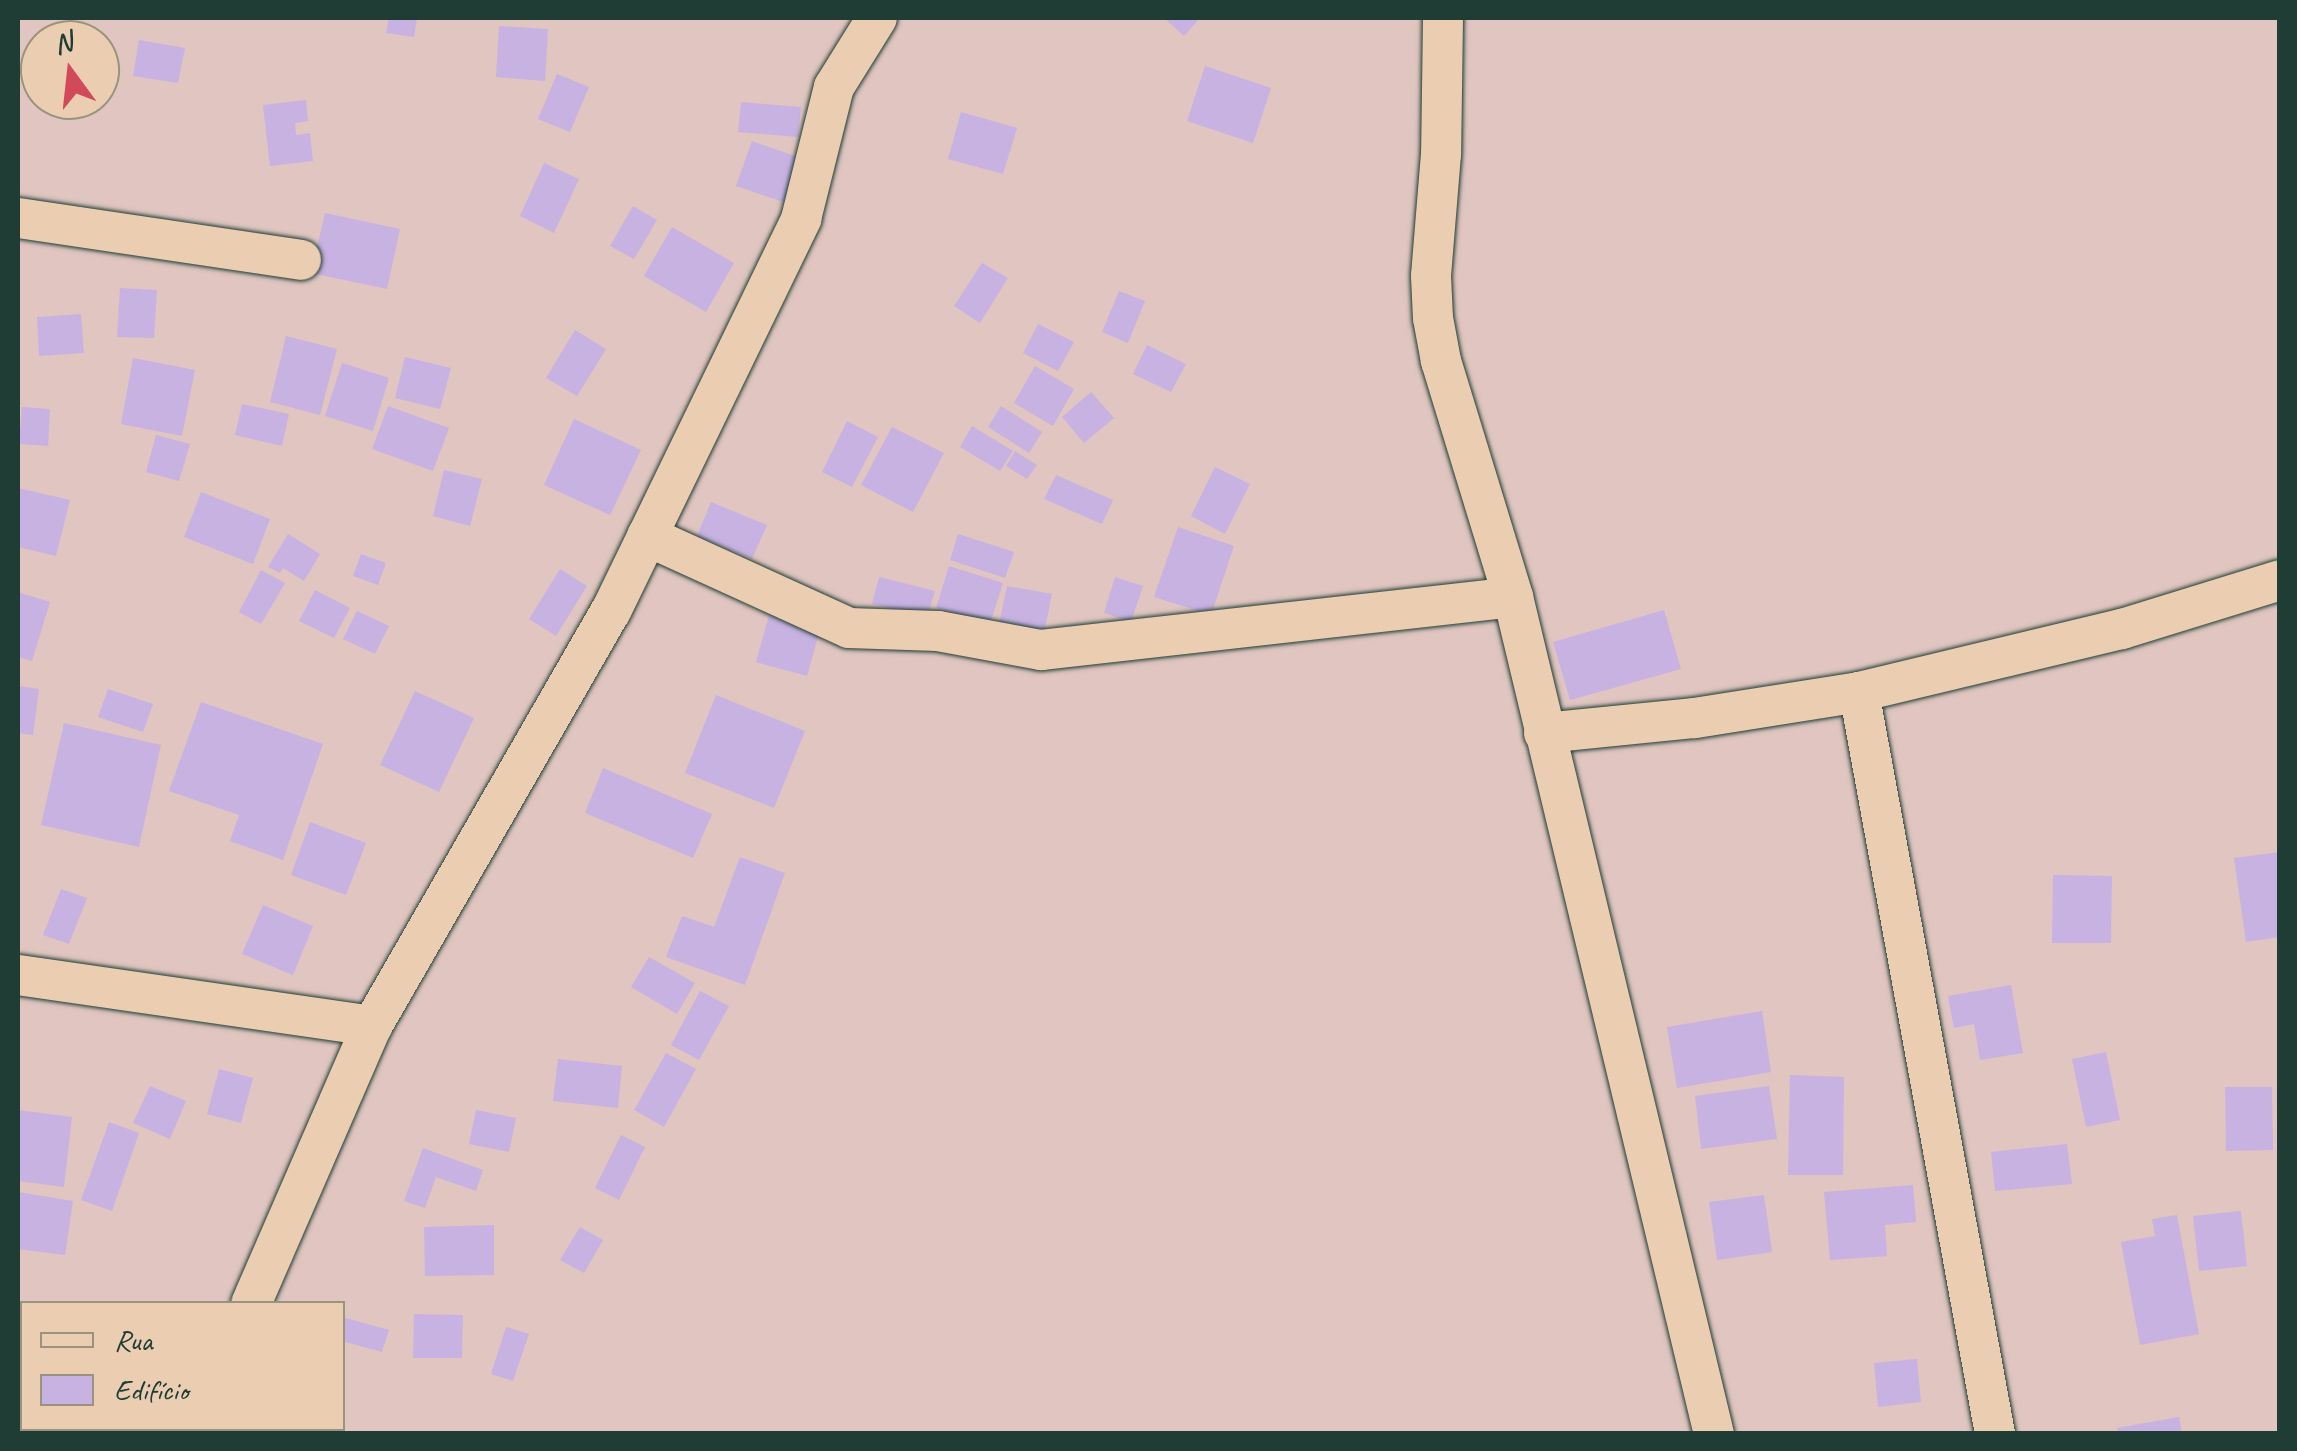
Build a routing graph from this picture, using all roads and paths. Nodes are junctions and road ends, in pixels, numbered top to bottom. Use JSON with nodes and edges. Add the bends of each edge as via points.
{"nodes":[{"id":1,"x":877,"y":18,"type":"edge"},
{"id":2,"x":1444,"y":18,"type":"edge"},
{"id":3,"x":18,"y":218,"type":"edge"},
{"id":4,"x":301,"y":260,"type":"dead end"},
{"id":5,"x":647,"y":536,"type":"junction"},
{"id":6,"x":2280,"y":580,"type":"edge"},
{"id":7,"x":1514,"y":597,"type":"junction"},
{"id":8,"x":1859,"y":692,"type":"junction"},
{"id":9,"x":1544,"y":733,"type":"junction"},
{"id":10,"x":18,"y":975,"type":"edge"},
{"id":11,"x":372,"y":1026,"type":"junction"},
{"id":12,"x":252,"y":1301,"type":"edge"},
{"id":13,"x":1714,"y":1434,"type":"edge"},
{"id":14,"x":1995,"y":1434,"type":"edge"}],
"edges":[{"from":1,"to":5,"type":"street","via":[[834,87],[801,218]]},
{"from":2,"to":7,"type":"street","via":[[1434,318],[1440,361]]},
{"from":3,"to":4,"type":"street"},
{"from":5,"to":7,"type":"street","via":[[849,628],[938,631],[1041,650]]},
{"from":5,"to":11,"type":"street","via":[[611,611]]},
{"from":6,"to":8,"type":"street","via":[[2122,629]]},
{"from":7,"to":9,"type":"street"},
{"from":8,"to":9,"type":"street"},
{"from":8,"to":14,"type":"street"},
{"from":9,"to":13,"type":"street"},
{"from":10,"to":11,"type":"street"},
{"from":11,"to":12,"type":"street"}]}
